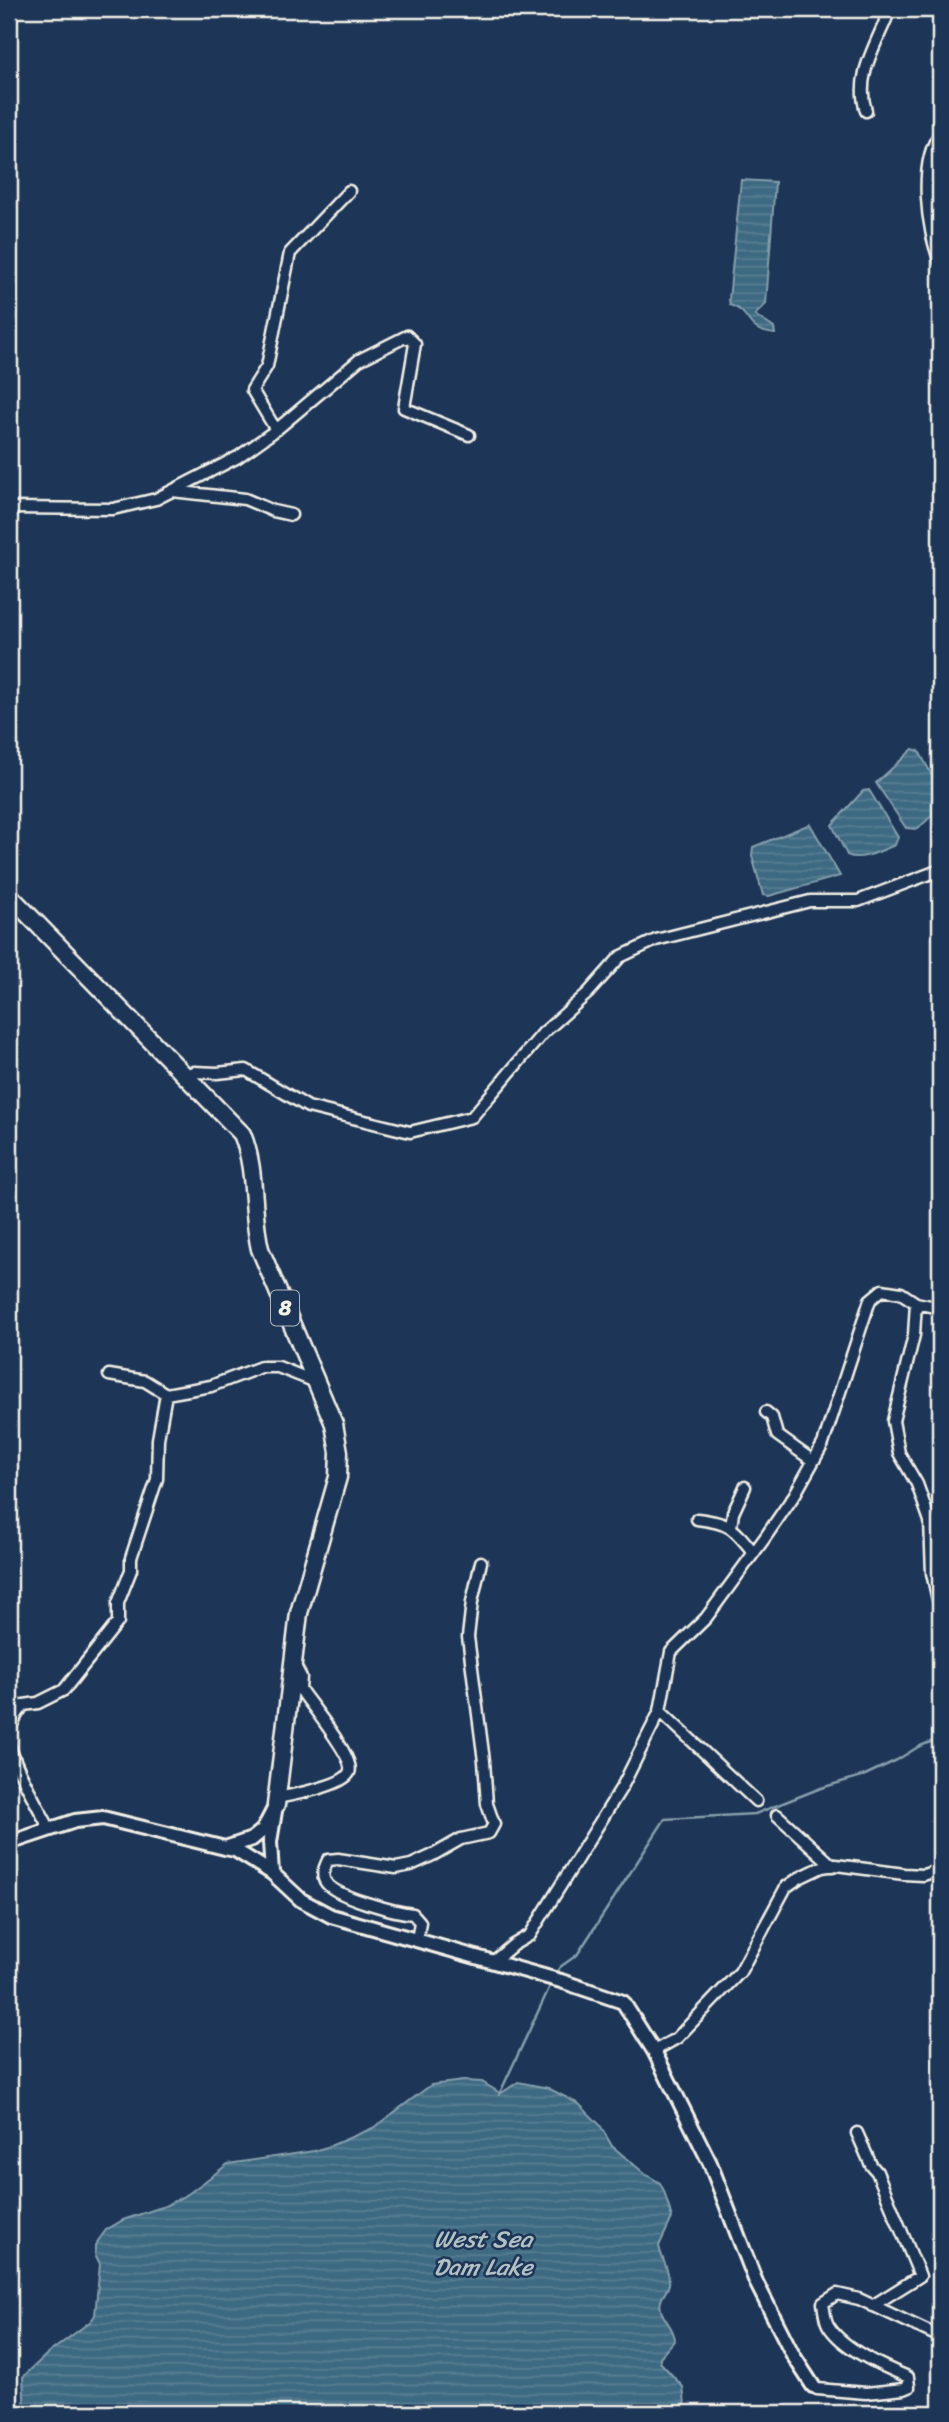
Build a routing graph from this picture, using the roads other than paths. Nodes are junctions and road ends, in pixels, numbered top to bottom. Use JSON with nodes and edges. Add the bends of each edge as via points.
{"nodes":[{"id":1,"x":890,"y":9,"type":"edge"},
{"id":2,"x":866,"y":111,"type":"dead end"},
{"id":3,"x":940,"y":134,"type":"edge"},
{"id":4,"x":349,"y":191,"type":"dead end"},
{"id":5,"x":940,"y":261,"type":"edge"},
{"id":6,"x":276,"y":430,"type":"junction"},
{"id":7,"x":469,"y":435,"type":"dead end"},
{"id":8,"x":172,"y":491,"type":"junction"},
{"id":9,"x":9,"y":508,"type":"edge"},
{"id":10,"x":291,"y":515,"type":"dead end"},
{"id":11,"x":940,"y":870,"type":"edge"},
{"id":12,"x":9,"y":895,"type":"edge"},
{"id":13,"x":185,"y":1076,"type":"junction"},
{"id":14,"x":916,"y":1303,"type":"junction"},
{"id":15,"x":940,"y":1307,"type":"edge"},
{"id":16,"x":109,"y":1376,"type":"dead end"},
{"id":17,"x":317,"y":1382,"type":"junction"},
{"id":18,"x":166,"y":1394,"type":"junction"},
{"id":19,"x":766,"y":1412,"type":"dead end"},
{"id":20,"x":813,"y":1461,"type":"junction"},
{"id":21,"x":744,"y":1487,"type":"dead end"},
{"id":22,"x":696,"y":1519,"type":"dead end"},
{"id":23,"x":940,"y":1519,"type":"edge"},
{"id":24,"x":930,"y":1525,"type":"junction"},
{"id":25,"x":731,"y":1527,"type":"junction"},
{"id":26,"x":754,"y":1553,"type":"junction"},
{"id":27,"x":481,"y":1562,"type":"dead end"},
{"id":28,"x":940,"y":1602,"type":"edge"},
{"id":29,"x":292,"y":1661,"type":"junction"},
{"id":30,"x":9,"y":1699,"type":"edge"},
{"id":31,"x":21,"y":1709,"type":"junction"},
{"id":32,"x":660,"y":1711,"type":"junction"},
{"id":33,"x":276,"y":1801,"type":"junction"},
{"id":34,"x":756,"y":1801,"type":"dead end"},
{"id":35,"x":777,"y":1815,"type":"dead end"},
{"id":36,"x":49,"y":1828,"type":"junction"},
{"id":37,"x":9,"y":1843,"type":"edge"},
{"id":38,"x":225,"y":1848,"type":"junction"},
{"id":39,"x":833,"y":1866,"type":"junction"},
{"id":40,"x":940,"y":1870,"type":"edge"},
{"id":41,"x":272,"y":1873,"type":"junction"},
{"id":42,"x":417,"y":1940,"type":"junction"},
{"id":43,"x":494,"y":1961,"type":"junction"},
{"id":44,"x":654,"y":2051,"type":"junction"},
{"id":45,"x":857,"y":2133,"type":"dead end"},
{"id":46,"x":872,"y":2306,"type":"junction"},
{"id":47,"x":940,"y":2337,"type":"edge"},
{"id":48,"x":813,"y":2386,"type":"joint"}],
"edges":[{"from":1,"to":2,"type":"street","via":[[866,65],[862,98]]},
{"from":3,"to":5,"type":"street","via":[[931,150],[927,189],[931,232]]},
{"from":4,"to":6,"type":"street","via":[[290,253],[267,366],[252,390]]},
{"from":6,"to":7,"type":"street","via":[[359,360],[407,336],[415,344],[404,408]]},
{"from":6,"to":8,"type":"street","via":[[238,457]]},
{"from":8,"to":9,"type":"street","via":[[113,509]]},
{"from":8,"to":10,"type":"street","via":[[246,499]]},
{"from":11,"to":13,"type":"street","via":[[858,901],[810,901],[656,940],[620,957],[543,1033],[472,1117],[410,1132],[308,1107],[246,1070]]},
{"from":12,"to":13,"type":"main road","number":"8"},
{"from":13,"to":17,"type":"main road","number":"8","via":[[242,1134],[260,1249]]},
{"from":14,"to":15,"type":"street"},
{"from":14,"to":20,"type":"street","via":[[901,1293],[883,1290],[870,1300],[823,1444]]},
{"from":14,"to":24,"type":"street","via":[[914,1335],[894,1421],[899,1453],[917,1485]]},
{"from":16,"to":18,"type":"street","via":[[145,1381]]},
{"from":17,"to":18,"type":"street","via":[[278,1367],[261,1367],[211,1386]]},
{"from":17,"to":29,"type":"main road","number":"8","via":[[334,1424],[338,1477],[299,1613]]},
{"from":18,"to":31,"type":"street","via":[[157,1479],[118,1603],[118,1622],[64,1690]]},
{"from":19,"to":20,"type":"street","via":[[777,1435]]},
{"from":20,"to":26,"type":"street"},
{"from":21,"to":25,"type":"street"},
{"from":22,"to":25,"type":"street"},
{"from":23,"to":24,"type":"street"},
{"from":24,"to":28,"type":"street","via":[[932,1573]]},
{"from":25,"to":26,"type":"street"},
{"from":26,"to":32,"type":"street","via":[[706,1618],[671,1652]]},
{"from":27,"to":42,"type":"street","via":[[468,1637],[487,1804],[494,1824],[489,1833],[461,1839],[411,1865],[396,1868],[338,1859],[328,1860],[323,1872],[332,1889],[376,1906],[413,1913],[420,1922]]},
{"from":29,"to":33,"type":"main road","number":"8"},
{"from":29,"to":33,"type":"street","via":[[301,1677],[300,1689],[351,1766],[342,1780]]},
{"from":30,"to":31,"type":"street"},
{"from":31,"to":36,"type":"street","via":[[11,1728],[12,1754]]},
{"from":32,"to":34,"type":"street"},
{"from":32,"to":43,"type":"street","via":[[617,1796],[536,1926]]},
{"from":33,"to":38,"type":"street","via":[[263,1830],[253,1839]]},
{"from":33,"to":41,"type":"street","via":[[270,1842]]},
{"from":35,"to":39,"type":"street"},
{"from":36,"to":37,"type":"street"},
{"from":36,"to":38,"type":"street","via":[[103,1818]]},
{"from":38,"to":41,"type":"street"},
{"from":39,"to":40,"type":"street","via":[[923,1875]]},
{"from":39,"to":44,"type":"street","via":[[822,1867],[786,1888],[740,1972],[677,2038]]},
{"from":41,"to":42,"type":"street","via":[[301,1900],[331,1916]]},
{"from":42,"to":43,"type":"street"},
{"from":43,"to":44,"type":"street","via":[[623,2003]]},
{"from":44,"to":48,"type":"street","via":[[710,2163],[756,2282]]},
{"from":45,"to":46,"type":"street","via":[[920,2276]]},
{"from":46,"to":47,"type":"street"},
{"from":46,"to":48,"type":"street","via":[[837,2294],[823,2303],[827,2325],[848,2346],[908,2377],[909,2387],[866,2393]]}]}
